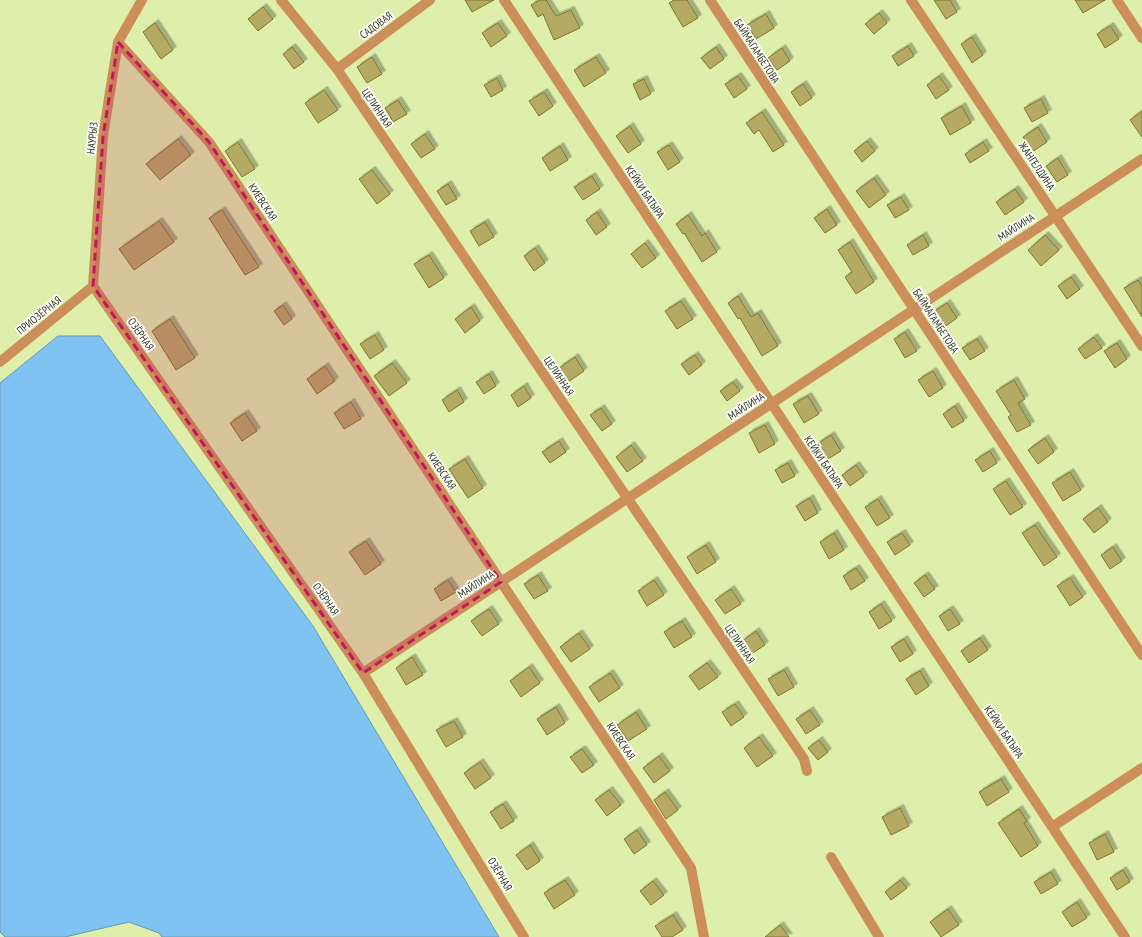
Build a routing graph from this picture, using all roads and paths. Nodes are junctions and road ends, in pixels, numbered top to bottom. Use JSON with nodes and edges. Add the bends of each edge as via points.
{"nodes":[{"id":1,"x":142,"y":0,"type":"edge"},
{"id":2,"x":281,"y":0,"type":"edge"},
{"id":3,"x":430,"y":0,"type":"edge"},
{"id":4,"x":504,"y":0,"type":"edge"},
{"id":5,"x":710,"y":0,"type":"edge"},
{"id":6,"x":911,"y":0,"type":"edge"},
{"id":7,"x":1117,"y":0,"type":"edge"},
{"id":8,"x":1142,"y":38,"type":"edge"},
{"id":9,"x":118,"y":42,"type":"junction"},
{"id":10,"x":337,"y":69,"type":"junction"},
{"id":11,"x":1142,"y":159,"type":"edge"},
{"id":12,"x":1055,"y":216,"type":"junction"},
{"id":13,"x":92,"y":286,"type":"junction"},
{"id":14,"x":914,"y":309,"type":"junction"},
{"id":15,"x":1142,"y":346,"type":"edge"},
{"id":16,"x":0,"y":362,"type":"edge"},
{"id":17,"x":771,"y":403,"type":"junction"},
{"id":18,"x":627,"y":498,"type":"junction"},
{"id":19,"x":501,"y":582,"type":"junction"},
{"id":20,"x":1142,"y":655,"type":"edge"},
{"id":21,"x":363,"y":673,"type":"junction"},
{"id":22,"x":1142,"y":768,"type":"edge"},
{"id":23,"x":807,"y":771,"type":"dead end"},
{"id":24,"x":1052,"y":827,"type":"junction"},
{"id":25,"x":831,"y":857,"type":"dead end"},
{"id":26,"x":524,"y":937,"type":"edge"},
{"id":27,"x":704,"y":937,"type":"edge"},
{"id":28,"x":878,"y":937,"type":"edge"},
{"id":29,"x":1125,"y":937,"type":"edge"}],
"edges":[{"from":1,"to":9,"type":"street","name":"НАУРЫЗ"},
{"from":2,"to":10,"type":"street","name":"ЦЕЛИННАЯ"},
{"from":3,"to":10,"type":"street","name":"САДОВАЯ"},
{"from":4,"to":17,"type":"street","name":"КЕЙКИ БАТЫРА"},
{"from":5,"to":14,"type":"street","name":"БАЙМАГАМБЕТОВА"},
{"from":6,"to":12,"type":"street","name":"ЖАНГЕЛДИНА"},
{"from":7,"to":8,"type":"street"},
{"from":9,"to":13,"type":"street","name":"НАУРЫЗ","via":[[103,136]]},
{"from":9,"to":19,"type":"street","name":"КИЕВСКАЯ","via":[[209,142]]},
{"from":10,"to":18,"type":"street","name":"ЦЕЛИННАЯ"},
{"from":11,"to":12,"type":"street","name":"МАЙЛИНА"},
{"from":12,"to":14,"type":"street","name":"МАЙЛИНА"},
{"from":12,"to":15,"type":"street","name":"ЖАНГЕЛДИНА"},
{"from":13,"to":16,"type":"street","name":"ПРИОЗЁРНАЯ"},
{"from":13,"to":21,"type":"street","name":"ОЗЁРНАЯ"},
{"from":14,"to":17,"type":"street","name":"МАЙЛИНА"},
{"from":14,"to":20,"type":"street","name":"БАЙМАГАМБЕТОВА"},
{"from":17,"to":18,"type":"street","name":"МАЙЛИНА"},
{"from":17,"to":24,"type":"street","name":"КЕЙКИ БАТЫРА"},
{"from":18,"to":19,"type":"street","name":"МАЙЛИНА"},
{"from":18,"to":23,"type":"street","name":"ЦЕЛИННАЯ","via":[[804,760]]},
{"from":19,"to":21,"type":"street","name":"МАЙЛИНА"},
{"from":19,"to":27,"type":"street","name":"КИЕВСКАЯ","via":[[691,868]]},
{"from":21,"to":26,"type":"street","name":"ОЗЁРНАЯ"},
{"from":22,"to":24,"type":"street"},
{"from":24,"to":29,"type":"street","name":"КЕЙКИ БАТЫРА"},
{"from":25,"to":28,"type":"street"}]}
